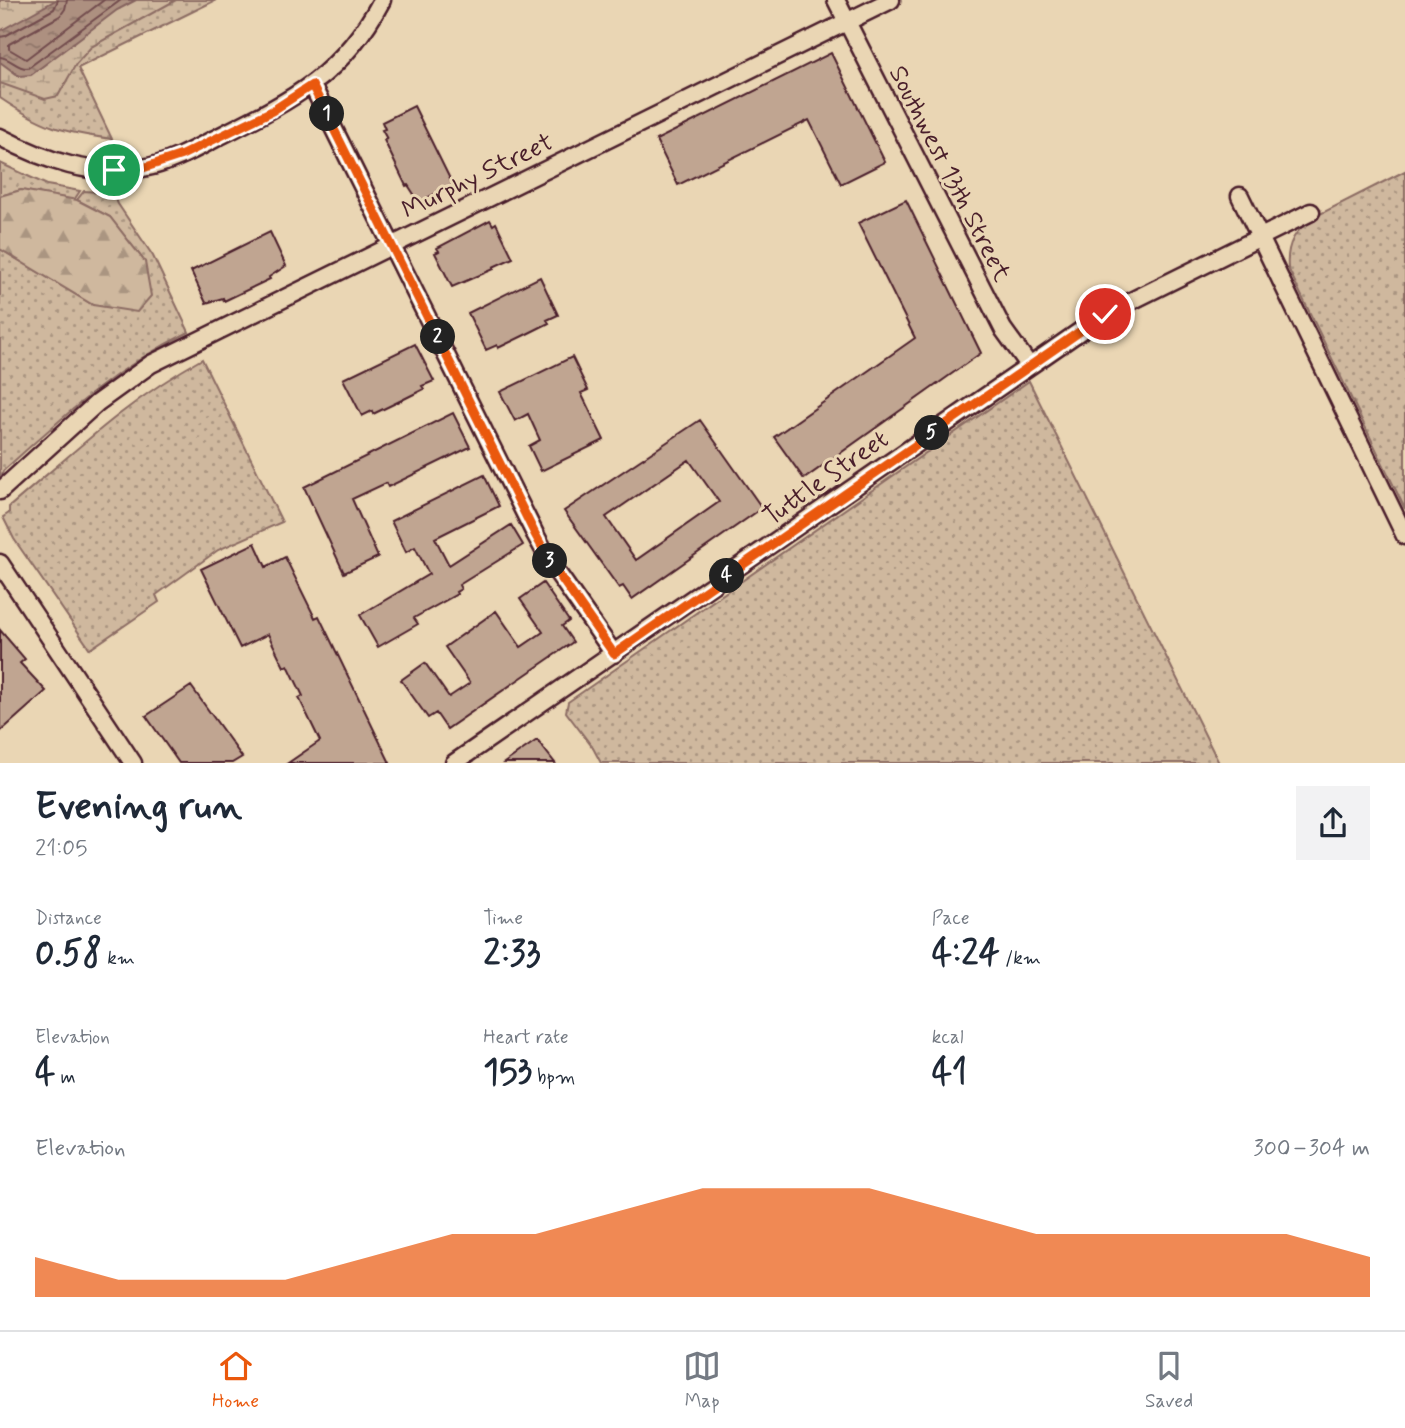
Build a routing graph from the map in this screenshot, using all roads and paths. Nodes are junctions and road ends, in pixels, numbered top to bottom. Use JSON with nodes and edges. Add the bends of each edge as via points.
{"nodes":[{"id":1,"x":382,"y":0,"type":"edge"},
{"id":2,"x":836,"y":0,"type":"edge"},
{"id":3,"x":891,"y":0,"type":"edge"},
{"id":4,"x":846,"y":22,"type":"junction"},
{"id":5,"x":312,"y":85,"type":"junction"},
{"id":6,"x":0,"y":137,"type":"edge"},
{"id":7,"x":1240,"y":196,"type":"dead end"},
{"id":8,"x":1311,"y":212,"type":"dead end"},
{"id":9,"x":1259,"y":237,"type":"junction"},
{"id":10,"x":392,"y":244,"type":"junction"},
{"id":11,"x":1029,"y":365,"type":"junction"},
{"id":12,"x":0,"y":491,"type":"edge"},
{"id":13,"x":1405,"y":536,"type":"edge"},
{"id":14,"x":0,"y":563,"type":"edge"},
{"id":15,"x":614,"y":654,"type":"junction"},
{"id":16,"x":133,"y":763,"type":"edge"},
{"id":17,"x":454,"y":763,"type":"edge"}],
"edges":[{"from":1,"to":5,"type":"street","via":[[359,40]]},
{"from":2,"to":4,"type":"street","name":"Southwest 13th Street"},
{"from":3,"to":4,"type":"street","name":"Murphy Street"},
{"from":4,"to":10,"type":"street","name":"Murphy Street"},
{"from":4,"to":11,"type":"street","name":"Southwest 13th Street","via":[[1003,329]]},
{"from":5,"to":6,"type":"street","via":[[272,111],[143,168],[76,167],[47,160]]},
{"from":5,"to":10,"type":"street"},
{"from":7,"to":9,"type":"street"},
{"from":8,"to":9,"type":"street","name":"Tuttle Street"},
{"from":9,"to":11,"type":"street","name":"Tuttle Street","via":[[1129,301]]},
{"from":9,"to":13,"type":"street"},
{"from":10,"to":12,"type":"street","name":"Murphy Street","via":[[150,364],[97,403]]},
{"from":10,"to":15,"type":"street","via":[[535,534]]},
{"from":11,"to":15,"type":"street","name":"Tuttle Street"},
{"from":14,"to":16,"type":"street"},
{"from":15,"to":17,"type":"street","name":"Tuttle Street"}]}
